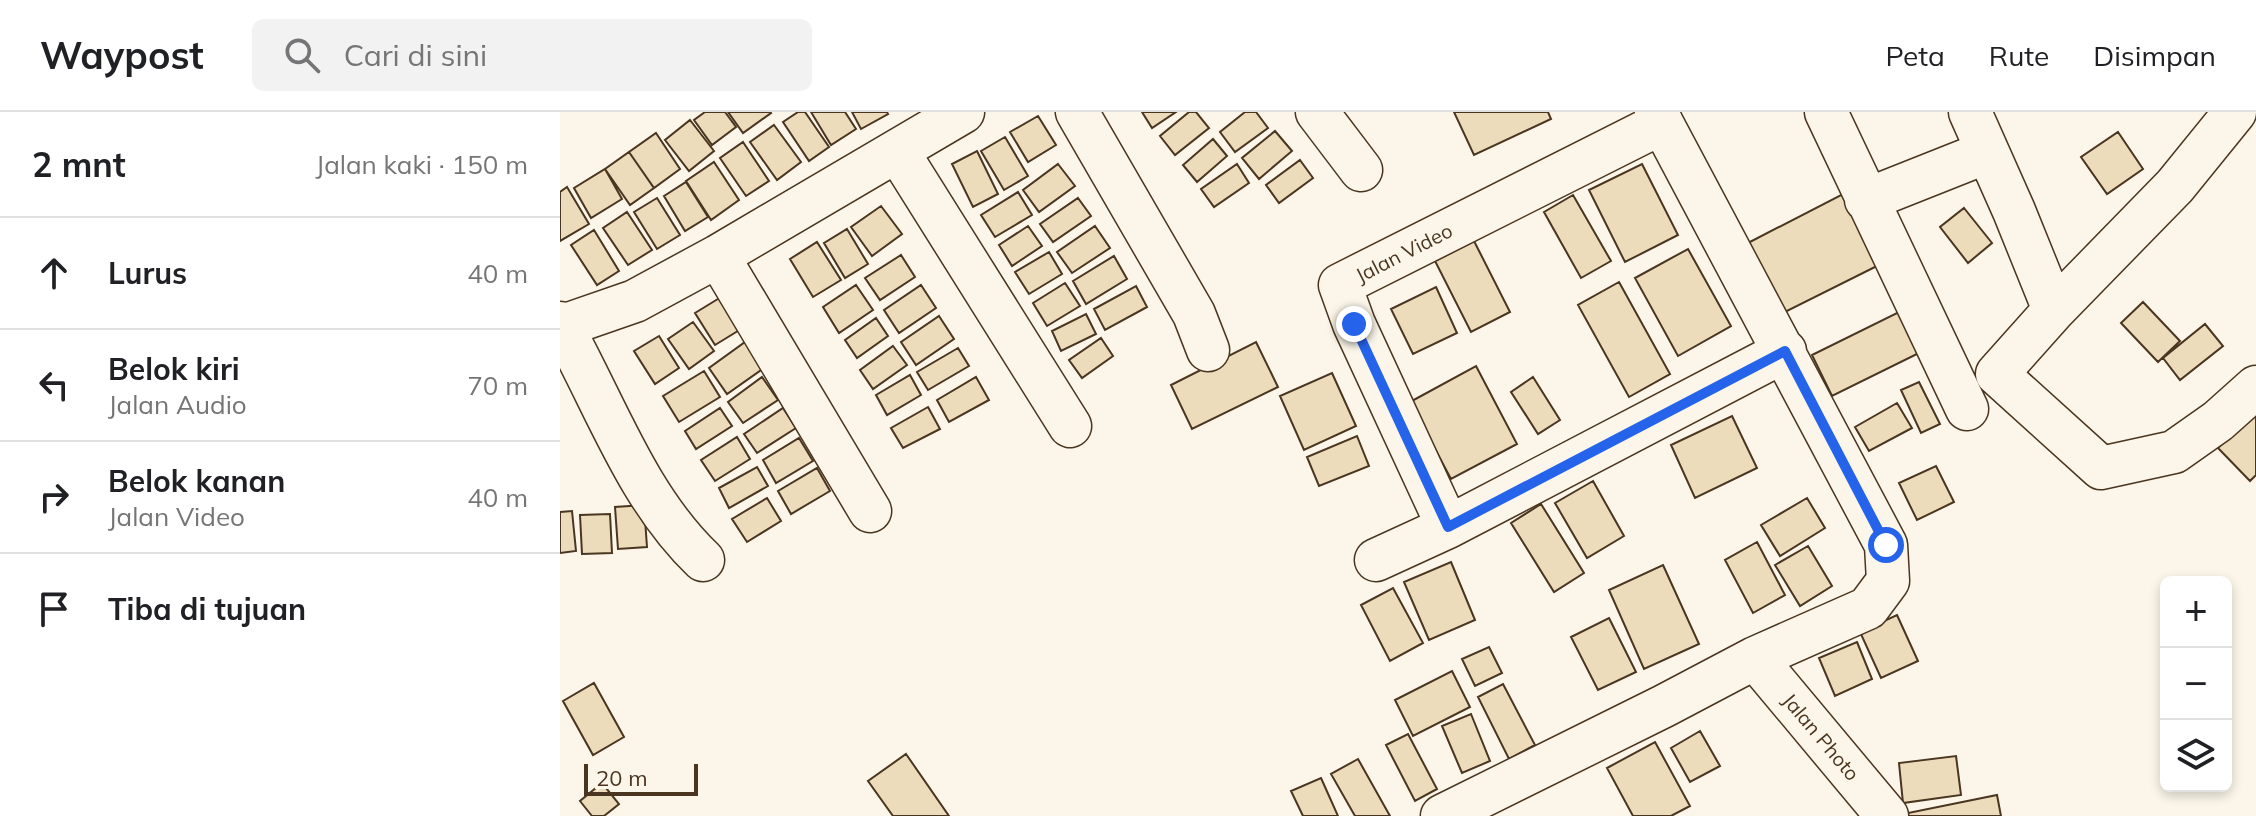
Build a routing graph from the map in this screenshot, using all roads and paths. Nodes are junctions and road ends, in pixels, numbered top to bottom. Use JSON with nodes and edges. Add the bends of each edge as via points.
{"nodes":[{"id":1,"x":963,"y":112,"type":"edge"},
{"id":2,"x":1077,"y":112,"type":"edge"},
{"id":3,"x":1317,"y":112,"type":"edge"},
{"id":4,"x":1826,"y":112,"type":"edge"},
{"id":5,"x":1970,"y":112,"type":"edge"},
{"id":6,"x":2235,"y":112,"type":"edge"},
{"id":7,"x":1659,"y":118,"type":"edge"},
{"id":8,"x":898,"y":152,"type":"junction"},
{"id":9,"x":1987,"y":152,"type":"junction"},
{"id":10,"x":1361,"y":170,"type":"dead end"},
{"id":11,"x":1866,"y":200,"type":"junction"},
{"id":12,"x":718,"y":256,"type":"junction"},
{"id":13,"x":2054,"y":310,"type":"junction"},
{"id":14,"x":561,"y":326,"type":"edge"},
{"id":15,"x":1208,"y":350,"type":"dead end"},
{"id":16,"x":1785,"y":351,"type":"junction"},
{"id":17,"x":2256,"y":387,"type":"edge"},
{"id":18,"x":1967,"y":409,"type":"dead end"},
{"id":19,"x":1070,"y":426,"type":"dead end"},
{"id":20,"x":870,"y":511,"type":"dead end"},
{"id":21,"x":1448,"y":527,"type":"junction"},
{"id":22,"x":703,"y":560,"type":"dead end"},
{"id":23,"x":1376,"y":560,"type":"dead end"},
{"id":24,"x":1755,"y":658,"type":"junction"},
{"id":25,"x":1442,"y":816,"type":"edge"},
{"id":26,"x":1887,"y":816,"type":"edge"}],
"edges":[{"from":1,"to":8,"type":"street"},
{"from":2,"to":15,"type":"street","via":[[1194,314]]},
{"from":3,"to":10,"type":"street"},
{"from":4,"to":11,"type":"street"},
{"from":5,"to":9,"type":"street"},
{"from":6,"to":13,"type":"street","via":[[2175,186]]},
{"from":7,"to":16,"type":"street"},
{"from":7,"to":21,"type":"street","name":"Jalan Video","via":[[1340,285]]},
{"from":8,"to":12,"type":"street"},
{"from":8,"to":19,"type":"street"},
{"from":9,"to":11,"type":"street"},
{"from":9,"to":13,"type":"street"},
{"from":11,"to":18,"type":"street"},
{"from":12,"to":14,"type":"street","via":[[635,301]]},
{"from":12,"to":20,"type":"street"},
{"from":13,"to":17,"type":"street","via":[[1997,374],[2101,468],[2174,452]]},
{"from":14,"to":22,"type":"street","via":[[649,494]]},
{"from":16,"to":21,"type":"street"},
{"from":16,"to":24,"type":"street","via":[[1886,545],[1888,581],[1868,608]]},
{"from":21,"to":23,"type":"street"},
{"from":24,"to":25,"type":"street"},
{"from":24,"to":26,"type":"street","name":"Jalan Photo"}]}
